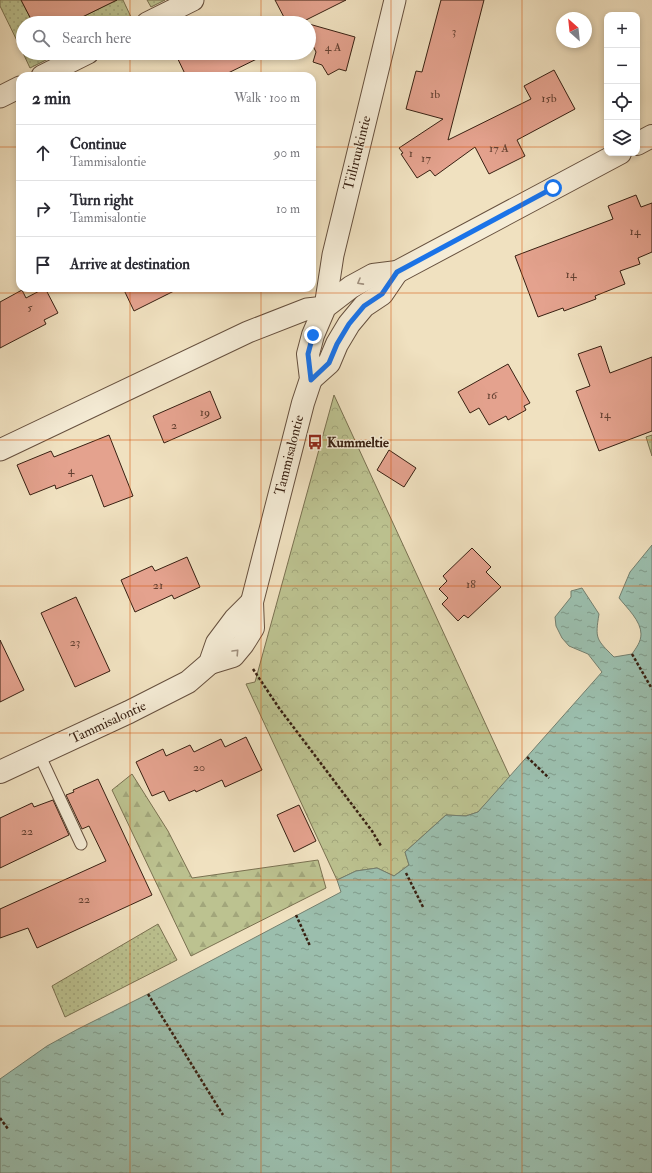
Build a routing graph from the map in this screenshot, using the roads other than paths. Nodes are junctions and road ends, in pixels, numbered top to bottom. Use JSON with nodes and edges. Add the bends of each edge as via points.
{"nodes":[{"id":1,"x":193,"y":0,"type":"edge"},
{"id":2,"x":395,"y":0,"type":"edge"},
{"id":3,"x":161,"y":16,"type":"edge"},
{"id":4,"x":74,"y":60,"type":"edge"},
{"id":5,"x":50,"y":72,"type":"edge"},
{"id":6,"x":16,"y":89,"type":"edge"},
{"id":7,"x":0,"y":97,"type":"edge"},
{"id":8,"x":652,"y":136,"type":"edge"},
{"id":9,"x":640,"y":142,"type":"edge"},
{"id":10,"x":614,"y":156,"type":"edge"},
{"id":11,"x":397,"y":272,"type":"junction"},
{"id":12,"x":325,"y":307,"type":"junction"},
{"id":13,"x":349,"y":324,"type":"junction"},
{"id":14,"x":311,"y":380,"type":"junction"},
{"id":15,"x":0,"y":450,"type":"edge"},
{"id":16,"x":39,"y":754,"type":"junction"},
{"id":17,"x":0,"y":772,"type":"edge"},
{"id":18,"x":81,"y":844,"type":"dead end"}],
"edges":[{"from":1,"to":3,"type":"street"},
{"from":2,"to":12,"type":"street","name":"Tiiliruukintie","via":[[333,255]]},
{"from":4,"to":5,"type":"street"},
{"from":6,"to":7,"type":"street"},
{"from":8,"to":9,"type":"street"},
{"from":10,"to":11,"type":"street","name":"Tammisalontie"},
{"from":11,"to":12,"type":"street","name":"Tammisalontie","one_way":true,"via":[[373,275],[351,287]]},
{"from":11,"to":13,"type":"street","name":"Tammisalontie","via":[[382,294],[364,306]]},
{"from":12,"to":13,"type":"street"},
{"from":12,"to":14,"type":"street","name":"Tammisalontie","via":[[308,354]]},
{"from":12,"to":15,"type":"street","via":[[307,309],[248,332]]},
{"from":13,"to":14,"type":"street","name":"Tammisalontie","via":[[329,363]]},
{"from":14,"to":16,"type":"street","name":"Tammisalontie","via":[[252,602],[253,628],[243,644],[233,656],[210,663],[188,682]]},
{"from":16,"to":17,"type":"street","name":"Tammisalontie"},
{"from":16,"to":18,"type":"lane"}]}
